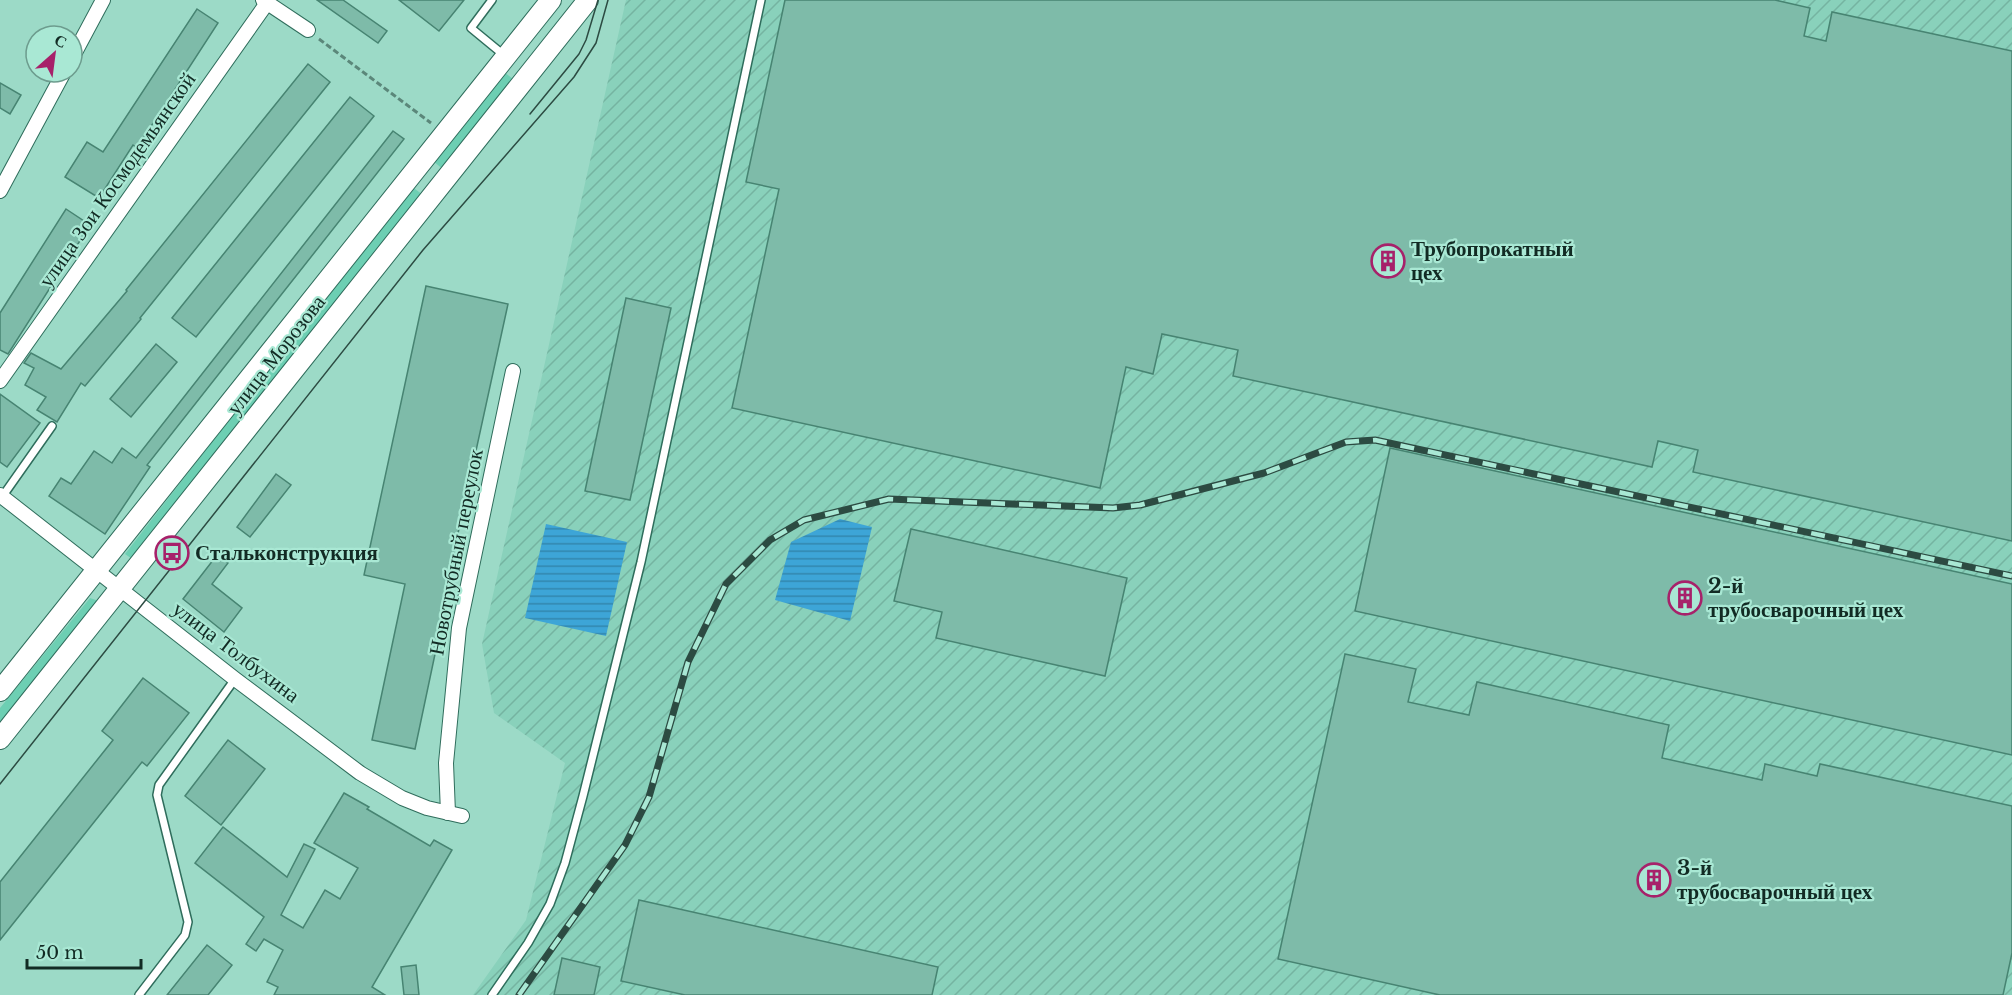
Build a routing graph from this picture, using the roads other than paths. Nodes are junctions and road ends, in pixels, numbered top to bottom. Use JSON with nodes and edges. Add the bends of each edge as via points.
{"nodes":[{"id":1,"x":103,"y":0,"type":"edge"},
{"id":2,"x":492,"y":0,"type":"edge"},
{"id":3,"x":551,"y":0,"type":"edge"},
{"id":4,"x":588,"y":0,"type":"edge"},
{"id":5,"x":761,"y":0,"type":"edge"},
{"id":6,"x":265,"y":2,"type":"edge"},
{"id":7,"x":308,"y":30,"type":"road end"},
{"id":8,"x":84,"y":36,"type":"edge"},
{"id":9,"x":506,"y":56,"type":"junction"},
{"id":10,"x":530,"y":73,"type":"junction"},
{"id":11,"x":58,"y":84,"type":"edge"},
{"id":12,"x":415,"y":171,"type":"junction"},
{"id":13,"x":439,"y":188,"type":"junction"},
{"id":14,"x":0,"y":191,"type":"edge"},
{"id":15,"x":513,"y":371,"type":"dead end"},
{"id":16,"x":0,"y":381,"type":"edge"},
{"id":17,"x":52,"y":426,"type":"dead end"},
{"id":18,"x":1,"y":496,"type":"edge"},
{"id":19,"x":96,"y":571,"type":"junction"},
{"id":20,"x":119,"y":589,"type":"junction"},
{"id":21,"x":235,"y":679,"type":"junction"},
{"id":22,"x":0,"y":691,"type":"edge"},
{"id":23,"x":0,"y":739,"type":"edge"},
{"id":24,"x":455,"y":815,"type":"joint"},
{"id":25,"x":139,"y":995,"type":"edge"},
{"id":26,"x":492,"y":995,"type":"edge"}],
"edges":[{"from":1,"to":8,"type":"street"},
{"from":2,"to":9,"type":"lane","via":[[471,28]]},
{"from":3,"to":9,"type":"main road","name":"улица Морозова"},
{"from":4,"to":10,"type":"main road","name":"улица Морозова"},
{"from":5,"to":26,"type":"lane","via":[[641,562],[565,863],[543,918]]},
{"from":6,"to":7,"type":"street"},
{"from":6,"to":16,"type":"street","name":"улица Зои Космодемьянской"},
{"from":9,"to":10,"type":"main road"},
{"from":9,"to":12,"type":"main road","name":"улица Морозова"},
{"from":10,"to":13,"type":"main road","name":"улица Морозова"},
{"from":11,"to":14,"type":"street"},
{"from":12,"to":13,"type":"main road"},
{"from":12,"to":19,"type":"main road","name":"улица Морозова"},
{"from":13,"to":20,"type":"main road","name":"улица Морозова"},
{"from":15,"to":24,"type":"street","name":"Новотрубный переулок","via":[[459,628],[446,763]]},
{"from":17,"to":18,"type":"lane"},
{"from":18,"to":19,"type":"street","name":"улица Толбухина"},
{"from":19,"to":20,"type":"street","name":"улица Толбухина"},
{"from":19,"to":22,"type":"main road","name":"улица Морозова"},
{"from":20,"to":21,"type":"street","name":"улица Толбухина"},
{"from":20,"to":23,"type":"main road","name":"улица Морозова"},
{"from":21,"to":24,"type":"street","name":"улица Толбухина","via":[[381,786],[419,805]]},
{"from":21,"to":25,"type":"lane","via":[[159,786],[157,795],[188,922],[185,935]]}]}
